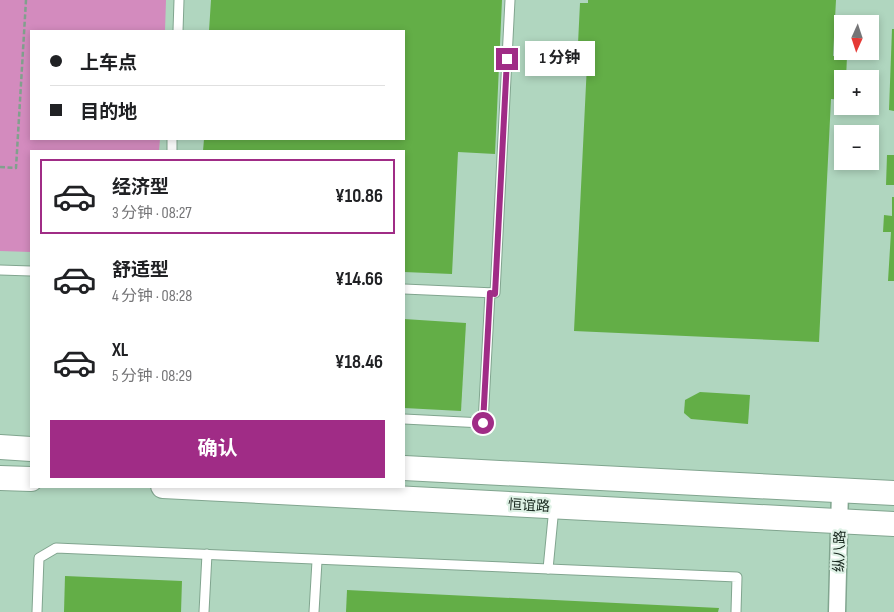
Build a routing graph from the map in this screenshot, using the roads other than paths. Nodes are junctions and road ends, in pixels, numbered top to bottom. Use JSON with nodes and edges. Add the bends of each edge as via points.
{"nodes":[{"id":1,"x":179,"y":0,"type":"edge"},
{"id":2,"x":510,"y":0,"type":"edge"},
{"id":3,"x":178,"y":30,"type":"edge"},
{"id":4,"x":0,"y":270,"type":"edge"},
{"id":5,"x":30,"y":271,"type":"edge"},
{"id":6,"x":405,"y":289,"type":"edge"},
{"id":7,"x":490,"y":293,"type":"junction"},
{"id":8,"x":405,"y":418,"type":"edge"},
{"id":9,"x":0,"y":447,"type":"edge"},
{"id":10,"x":30,"y":449,"type":"edge"},
{"id":11,"x":405,"y":468,"type":"edge"},
{"id":12,"x":0,"y":478,"type":"edge"},
{"id":13,"x":30,"y":479,"type":"edge"},
{"id":14,"x":200,"y":488,"type":"edge"},
{"id":15,"x":840,"y":490,"type":"junction"},
{"id":16,"x":894,"y":493,"type":"edge"},
{"id":17,"x":554,"y":507,"type":"junction"},
{"id":18,"x":840,"y":522,"type":"junction"},
{"id":19,"x":894,"y":524,"type":"edge"},
{"id":20,"x":207,"y":554,"type":"junction"},
{"id":21,"x":317,"y":561,"type":"junction"},
{"id":22,"x":548,"y":569,"type":"junction"},
{"id":23,"x":37,"y":612,"type":"edge"},
{"id":24,"x":204,"y":612,"type":"edge"},
{"id":25,"x":314,"y":612,"type":"edge"},
{"id":26,"x":736,"y":612,"type":"edge"},
{"id":27,"x":836,"y":612,"type":"edge"}],
"edges":[{"from":1,"to":3,"type":"lane"},
{"from":2,"to":7,"type":"lane","via":[[495,294]]},
{"from":4,"to":5,"type":"lane"},
{"from":6,"to":7,"type":"lane"},
{"from":7,"to":8,"type":"lane","via":[[483,423]]},
{"from":9,"to":10,"type":"main road"},
{"from":11,"to":15,"type":"main road"},
{"from":12,"to":13,"type":"main road"},
{"from":14,"to":17,"type":"main road","name":"恒谊路"},
{"from":15,"to":16,"type":"main road"},
{"from":15,"to":18,"type":"street","name":"纵八路"},
{"from":17,"to":18,"type":"main road","name":"恒谊路"},
{"from":17,"to":22,"type":"lane"},
{"from":18,"to":19,"type":"main road","name":"恒谊路"},
{"from":18,"to":27,"type":"street","name":"纵八路"},
{"from":20,"to":21,"type":"lane"},
{"from":20,"to":23,"type":"lane","via":[[56,548],[39,558]]},
{"from":20,"to":24,"type":"lane"},
{"from":21,"to":22,"type":"lane"},
{"from":21,"to":25,"type":"lane"},
{"from":22,"to":26,"type":"lane","via":[[737,577]]}]}
